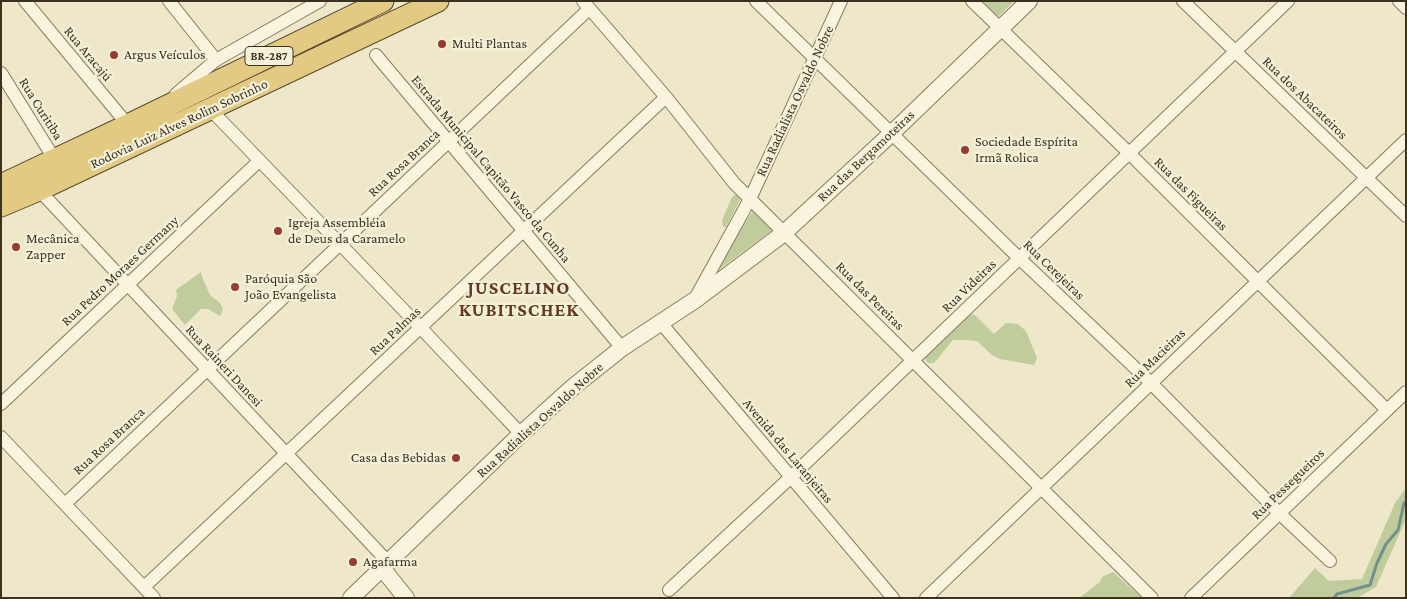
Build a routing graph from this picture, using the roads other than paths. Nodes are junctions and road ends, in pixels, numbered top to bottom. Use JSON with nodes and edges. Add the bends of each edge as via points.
{"nodes":[{"id":1,"x":25,"y":1,"type":"edge"},
{"id":2,"x":169,"y":1,"type":"edge"},
{"id":3,"x":320,"y":1,"type":"edge"},
{"id":4,"x":383,"y":1,"type":"edge"},
{"id":5,"x":438,"y":1,"type":"edge"},
{"id":6,"x":756,"y":1,"type":"edge"},
{"id":7,"x":841,"y":1,"type":"edge"},
{"id":8,"x":972,"y":1,"type":"edge"},
{"id":9,"x":1029,"y":1,"type":"edge"},
{"id":10,"x":1183,"y":1,"type":"edge"},
{"id":11,"x":1288,"y":1,"type":"edge"},
{"id":12,"x":1399,"y":1,"type":"edge"},
{"id":13,"x":586,"y":5,"type":"edge"},
{"id":14,"x":1406,"y":8,"type":"edge"},
{"id":15,"x":1000,"y":28,"type":"junction"},
{"id":16,"x":1235,"y":52,"type":"junction"},
{"id":17,"x":376,"y":55,"type":"dead end"},
{"id":18,"x":815,"y":58,"type":"junction"},
{"id":19,"x":216,"y":60,"type":"junction"},
{"id":20,"x":1,"y":73,"type":"edge"},
{"id":21,"x":666,"y":97,"type":"junction"},
{"id":22,"x":210,"y":109,"type":"junction"},
{"id":23,"x":155,"y":111,"type":"junction"},
{"id":24,"x":128,"y":125,"type":"junction"},
{"id":25,"x":892,"y":133,"type":"junction"},
{"id":26,"x":1406,"y":140,"type":"edge"},
{"id":27,"x":448,"y":142,"type":"junction"},
{"id":28,"x":1130,"y":153,"type":"junction"},
{"id":29,"x":55,"y":160,"type":"junction"},
{"id":30,"x":259,"y":161,"type":"junction"},
{"id":31,"x":1366,"y":178,"type":"junction"},
{"id":32,"x":1,"y":185,"type":"edge"},
{"id":33,"x":39,"y":190,"type":"junction"},
{"id":34,"x":750,"y":199,"type":"junction"},
{"id":35,"x":1,"y":206,"type":"edge"},
{"id":36,"x":1406,"y":216,"type":"edge"},
{"id":37,"x":523,"y":231,"type":"junction"},
{"id":38,"x":784,"y":233,"type":"junction"},
{"id":39,"x":339,"y":244,"type":"junction"},
{"id":40,"x":1019,"y":258,"type":"junction"},
{"id":41,"x":1258,"y":280,"type":"junction"},
{"id":42,"x":127,"y":284,"type":"junction"},
{"id":43,"x":695,"y":300,"type":"junction"},
{"id":44,"x":660,"y":323,"type":"junction"},
{"id":45,"x":420,"y":328,"type":"junction"},
{"id":46,"x":622,"y":348,"type":"junction"},
{"id":47,"x":913,"y":360,"type":"junction"},
{"id":48,"x":207,"y":370,"type":"junction"},
{"id":49,"x":1151,"y":383,"type":"junction"},
{"id":50,"x":1406,"y":392,"type":"edge"},
{"id":51,"x":1,"y":404,"type":"edge"},
{"id":52,"x":1387,"y":410,"type":"junction"},
{"id":53,"x":521,"y":434,"type":"junction"},
{"id":54,"x":1,"y":437,"type":"edge"},
{"id":55,"x":286,"y":454,"type":"junction"},
{"id":56,"x":791,"y":477,"type":"junction"},
{"id":57,"x":1041,"y":487,"type":"junction"},
{"id":58,"x":65,"y":504,"type":"junction"},
{"id":59,"x":1279,"y":513,"type":"junction"},
{"id":60,"x":1330,"y":561,"type":"dead end"},
{"id":61,"x":385,"y":565,"type":"junction"},
{"id":62,"x":144,"y":587,"type":"junction"},
{"id":63,"x":669,"y":590,"type":"dead end"},
{"id":64,"x":154,"y":598,"type":"edge"},
{"id":65,"x":351,"y":598,"type":"edge"},
{"id":66,"x":406,"y":598,"type":"edge"},
{"id":67,"x":893,"y":598,"type":"edge"},
{"id":68,"x":926,"y":598,"type":"edge"},
{"id":69,"x":1152,"y":598,"type":"edge"},
{"id":70,"x":1191,"y":598,"type":"edge"}],
"edges":[{"from":1,"to":24,"type":"street","name":"Rua Aracajú"},
{"from":2,"to":19,"type":"street"},
{"from":3,"to":19,"type":"street"},
{"from":4,"to":23,"type":"highway","name":"Rodovia Luiz Alves Rolim Sobrinho","number":"BR-287"},
{"from":5,"to":22,"type":"highway","name":"Rodovia Luiz Alves Rolim Sobrinho","number":"BR-287"},
{"from":6,"to":18,"type":"street","name":"Rua Cerejeiras"},
{"from":7,"to":18,"type":"street","name":"Rua Radialista Osvaldo Nobre"},
{"from":8,"to":15,"type":"street","name":"Rua das Figueiras"},
{"from":9,"to":15,"type":"street","name":"Rua das Bergamoteiras"},
{"from":10,"to":16,"type":"street","name":"Rua dos Abacateiros"},
{"from":11,"to":16,"type":"street","name":"Rua Videiras"},
{"from":12,"to":14,"type":"street"},
{"from":13,"to":21,"type":"street","name":"Rua das Pereiras"},
{"from":13,"to":27,"type":"street","name":"Rua Rosa Branca"},
{"from":15,"to":25,"type":"street","name":"Rua das Bergamoteiras"},
{"from":15,"to":28,"type":"street","name":"Rua das Figueiras"},
{"from":16,"to":28,"type":"street","name":"Rua Videiras"},
{"from":16,"to":31,"type":"street","name":"Rua dos Abacateiros"},
{"from":17,"to":27,"type":"street","name":"Estrada Municipal Capitão Vasco da Cunha"},
{"from":18,"to":25,"type":"street","name":"Rua Cerejeiras"},
{"from":18,"to":34,"type":"street","name":"Rua Radialista Osvaldo Nobre"},
{"from":19,"to":23,"type":"street"},
{"from":20,"to":29,"type":"street","name":"Rua Curitiba"},
{"from":21,"to":34,"type":"street","name":"Rua das Pereiras"},
{"from":21,"to":37,"type":"street","name":"Rua Palmas"},
{"from":22,"to":30,"type":"street"},
{"from":22,"to":33,"type":"highway","name":"Rodovia Luiz Alves Rolim Sobrinho","number":"BR-287"},
{"from":23,"to":24,"type":"highway","name":"Rodovia Luiz Alves Rolim Sobrinho","number":"BR-287"},
{"from":24,"to":29,"type":"highway","name":"Rodovia Luiz Alves Rolim Sobrinho","number":"BR-287"},
{"from":25,"to":38,"type":"street","name":"Rua das Bergamoteiras"},
{"from":25,"to":40,"type":"street","name":"Rua Cerejeiras"},
{"from":26,"to":31,"type":"street","name":"Rua Macieiras"},
{"from":27,"to":37,"type":"street","name":"Estrada Municipal Capitão Vasco da Cunha"},
{"from":27,"to":39,"type":"street","name":"Rua Rosa Branca"},
{"from":28,"to":40,"type":"street","name":"Rua Videiras"},
{"from":28,"to":41,"type":"street","name":"Rua das Figueiras"},
{"from":29,"to":32,"type":"highway","name":"Rodovia Luiz Alves Rolim Sobrinho","number":"BR-287"},
{"from":30,"to":39,"type":"street"},
{"from":30,"to":42,"type":"street","name":"Rua Pedro Moraes Germany"},
{"from":31,"to":36,"type":"street","name":"Rua dos Abacateiros"},
{"from":31,"to":41,"type":"street","name":"Rua Macieiras"},
{"from":33,"to":35,"type":"highway","name":"Rodovia Luiz Alves Rolim Sobrinho","number":"BR-287"},
{"from":33,"to":42,"type":"street","name":"Rua Raineri Danesi"},
{"from":34,"to":38,"type":"street","name":"Rua das Pereiras"},
{"from":34,"to":43,"type":"street","name":"Rua Radialista Osvaldo Nobre"},
{"from":37,"to":45,"type":"street","name":"Rua Palmas"},
{"from":37,"to":46,"type":"street","name":"Estrada Municipal Capitão Vasco da Cunha"},
{"from":38,"to":43,"type":"street","name":"Rua das Bergamoteiras"},
{"from":38,"to":47,"type":"street","name":"Rua das Pereiras"},
{"from":39,"to":45,"type":"street"},
{"from":39,"to":48,"type":"street","name":"Rua Rosa Branca"},
{"from":40,"to":47,"type":"street","name":"Rua Videiras"},
{"from":40,"to":49,"type":"street","name":"Rua Cerejeiras"},
{"from":41,"to":49,"type":"street","name":"Rua Macieiras"},
{"from":41,"to":52,"type":"street","name":"Rua das Figueiras"},
{"from":42,"to":48,"type":"street","name":"Rua Raineri Danesi"},
{"from":42,"to":51,"type":"street","name":"Rua Pedro Moraes Germany"},
{"from":43,"to":44,"type":"street","name":"Rua Radialista Osvaldo Nobre"},
{"from":44,"to":46,"type":"street","name":"Rua Radialista Osvaldo Nobre"},
{"from":44,"to":56,"type":"street","name":"Avenida das Laranjeiras"},
{"from":45,"to":53,"type":"street"},
{"from":45,"to":55,"type":"street","name":"Rua Palmas"},
{"from":46,"to":53,"type":"street","name":"Rua Radialista Osvaldo Nobre"},
{"from":47,"to":56,"type":"street","name":"Rua Videiras"},
{"from":47,"to":57,"type":"street","name":"Rua das Pereiras"},
{"from":48,"to":55,"type":"street","name":"Rua Raineri Danesi"},
{"from":48,"to":58,"type":"street","name":"Rua Rosa Branca"},
{"from":49,"to":57,"type":"street","name":"Rua Macieiras"},
{"from":49,"to":59,"type":"street","name":"Rua Cerejeiras"},
{"from":50,"to":52,"type":"street","name":"Rua Pessegueiros"},
{"from":52,"to":59,"type":"street","name":"Rua Pessegueiros"},
{"from":53,"to":61,"type":"street","name":"Rua Radialista Osvaldo Nobre"},
{"from":54,"to":58,"type":"street"},
{"from":55,"to":61,"type":"street","name":"Rua Raineri Danesi"},
{"from":55,"to":62,"type":"street","name":"Rua Palmas"},
{"from":56,"to":63,"type":"street","name":"Rua Videiras"},
{"from":56,"to":67,"type":"street","name":"Avenida das Laranjeiras"},
{"from":57,"to":68,"type":"street","name":"Rua Macieiras"},
{"from":57,"to":69,"type":"street","name":"Rua das Pereiras"},
{"from":58,"to":62,"type":"street"},
{"from":59,"to":60,"type":"street","name":"Rua Cerejeiras"},
{"from":59,"to":70,"type":"street","name":"Rua Pessegueiros"},
{"from":61,"to":65,"type":"street","name":"Rua Radialista Osvaldo Nobre"},
{"from":61,"to":66,"type":"street"},
{"from":62,"to":64,"type":"street"}]}
